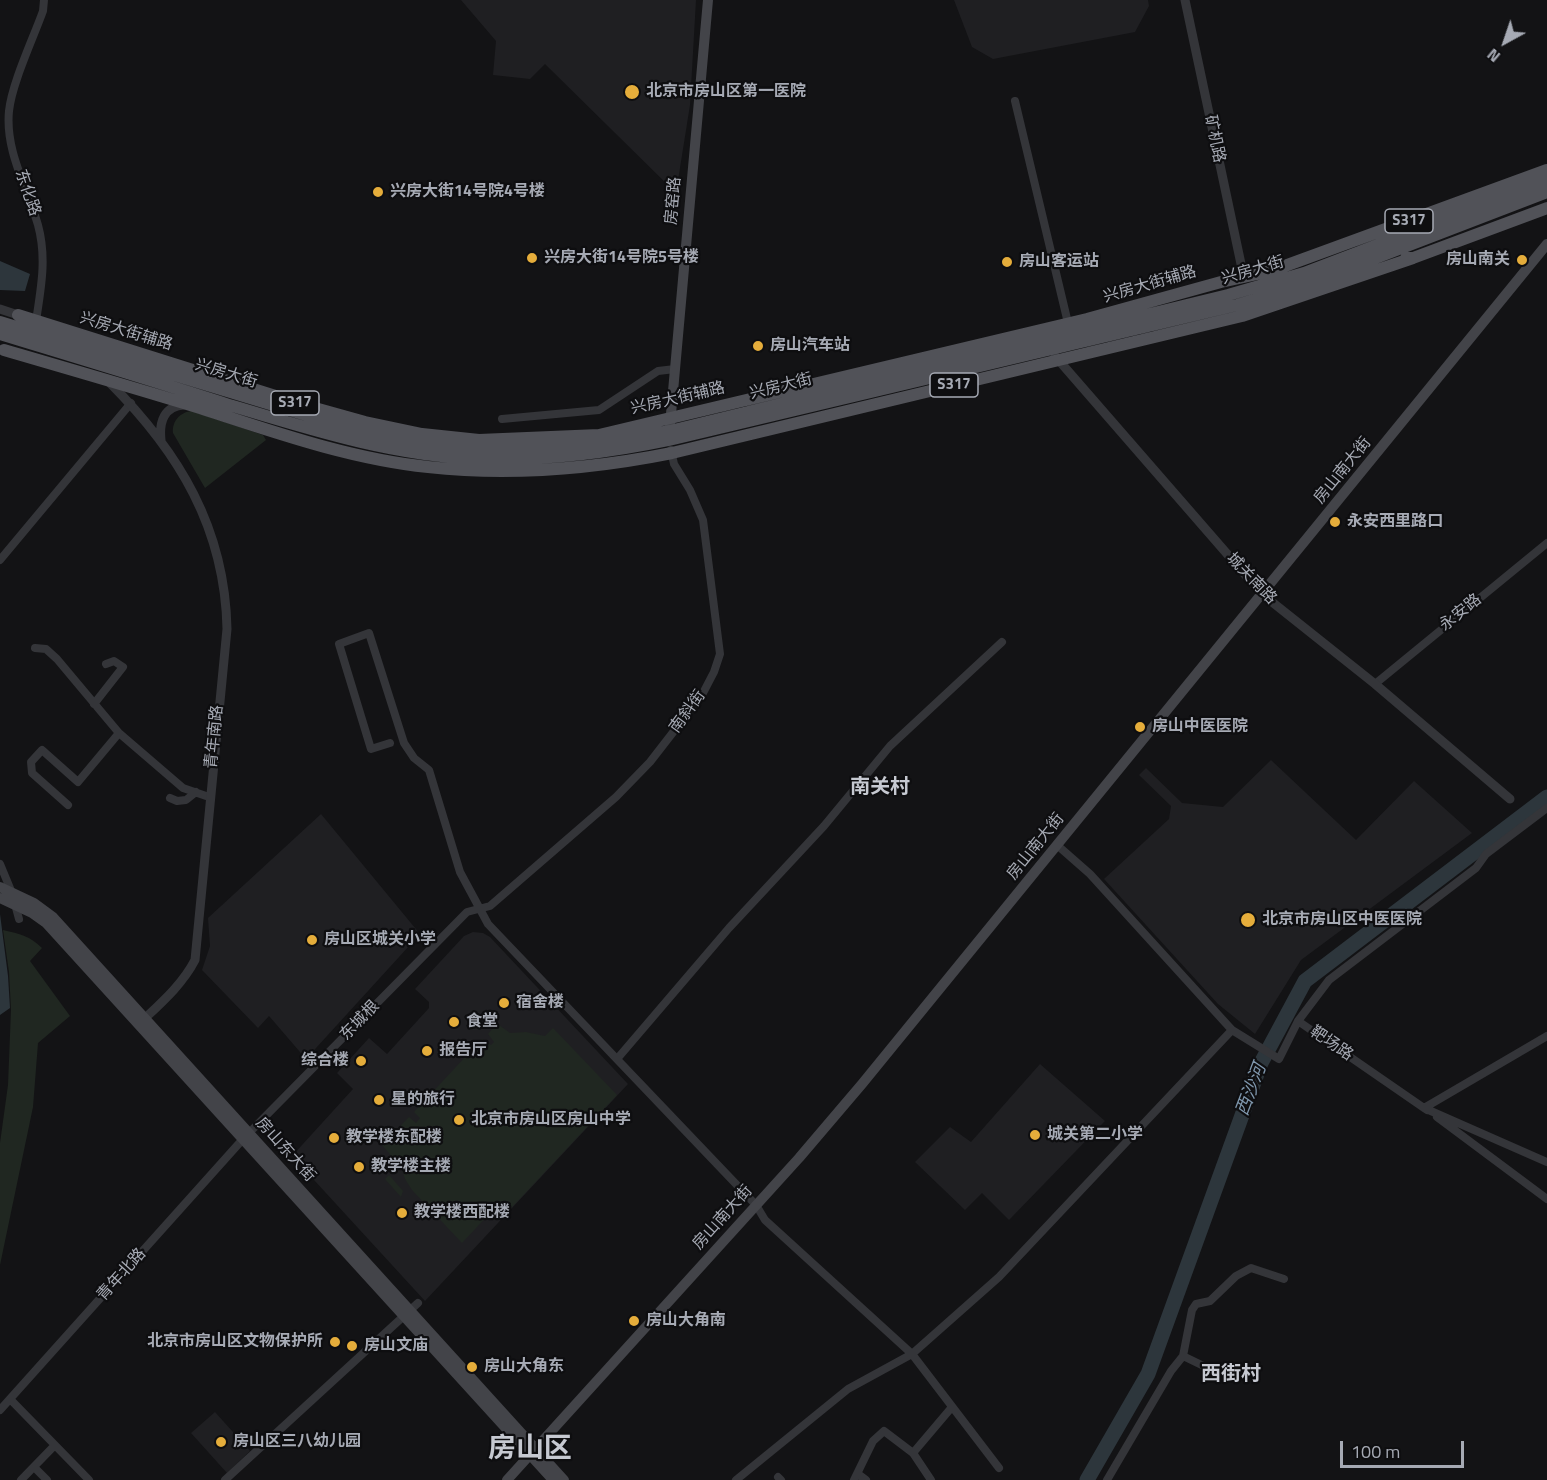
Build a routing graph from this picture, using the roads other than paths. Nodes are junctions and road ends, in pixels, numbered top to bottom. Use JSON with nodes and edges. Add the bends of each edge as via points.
{"nodes":[{"id":1,"x":44,"y":0,"type":"edge"},
{"id":2,"x":708,"y":0,"type":"edge"},
{"id":3,"x":1185,"y":0,"type":"edge"},
{"id":4,"x":1015,"y":101,"type":"dead end"},
{"id":5,"x":1547,"y":170,"type":"edge"},
{"id":6,"x":1547,"y":180,"type":"edge"},
{"id":7,"x":1547,"y":192,"type":"edge"},
{"id":8,"x":1547,"y":208,"type":"edge"},
{"id":9,"x":1459,"y":220,"type":"junction"},
{"id":10,"x":1547,"y":244,"type":"edge"},
{"id":11,"x":1413,"y":258,"type":"junction"},
{"id":12,"x":1378,"y":259,"type":"junction"},
{"id":13,"x":1271,"y":271,"type":"junction"},
{"id":14,"x":1244,"y":278,"type":"junction"},
{"id":15,"x":1228,"y":295,"type":"junction"},
{"id":16,"x":1143,"y":305,"type":"junction"},
{"id":17,"x":0,"y":309,"type":"edge"},
{"id":18,"x":1170,"y":309,"type":"junction"},
{"id":19,"x":36,"y":321,"type":"junction"},
{"id":20,"x":1068,"y":323,"type":"junction"},
{"id":21,"x":10,"y":327,"type":"edge"},
{"id":22,"x":1050,"y":350,"type":"junction"},
{"id":23,"x":1,"y":352,"type":"edge"},
{"id":24,"x":136,"y":352,"type":"junction"},
{"id":25,"x":70,"y":355,"type":"junction"},
{"id":26,"x":1059,"y":361,"type":"junction"},
{"id":27,"x":154,"y":369,"type":"junction"},
{"id":28,"x":675,"y":369,"type":"junction"},
{"id":29,"x":107,"y":380,"type":"junction"},
{"id":30,"x":778,"y":394,"type":"junction"},
{"id":31,"x":795,"y":400,"type":"junction"},
{"id":32,"x":130,"y":403,"type":"junction"},
{"id":33,"x":193,"y":406,"type":"junction"},
{"id":34,"x":502,"y":419,"type":"dead end"},
{"id":35,"x":670,"y":430,"type":"junction"},
{"id":36,"x":581,"y":435,"type":"junction"},
{"id":37,"x":289,"y":436,"type":"junction"},
{"id":38,"x":339,"y":437,"type":"junction"},
{"id":39,"x":162,"y":442,"type":"junction"},
{"id":40,"x":563,"y":451,"type":"junction"},
{"id":41,"x":672,"y":453,"type":"junction"},
{"id":42,"x":516,"y":459,"type":"junction"},
{"id":43,"x":587,"y":467,"type":"junction"},
{"id":44,"x":488,"y":470,"type":"junction"},
{"id":45,"x":1547,"y":543,"type":"edge"},
{"id":46,"x":0,"y":560,"type":"edge"},
{"id":47,"x":1262,"y":594,"type":"junction"},
{"id":48,"x":1002,"y":642,"type":"dead end"},
{"id":49,"x":35,"y":648,"type":"dead end"},
{"id":50,"x":106,"y":664,"type":"dead end"},
{"id":51,"x":1375,"y":684,"type":"junction"},
{"id":52,"x":94,"y":704,"type":"junction"},
{"id":53,"x":119,"y":733,"type":"junction"},
{"id":54,"x":390,"y":744,"type":"dead end"},
{"id":55,"x":196,"y":792,"type":"junction"},
{"id":56,"x":209,"y":797,"type":"junction"},
{"id":57,"x":170,"y":798,"type":"dead end"},
{"id":58,"x":1510,"y":799,"type":"dead end"},
{"id":59,"x":68,"y":805,"type":"dead end"},
{"id":60,"x":1547,"y":808,"type":"edge"},
{"id":61,"x":1057,"y":845,"type":"junction"},
{"id":62,"x":0,"y":864,"type":"edge"},
{"id":63,"x":3,"y":893,"type":"edge"},
{"id":64,"x":15,"y":904,"type":"junction"},
{"id":65,"x":480,"y":909,"type":"junction"},
{"id":66,"x":19,"y":919,"type":"dead end"},
{"id":67,"x":142,"y":1022,"type":"junction"},
{"id":68,"x":1298,"y":1022,"type":"junction"},
{"id":69,"x":1232,"y":1030,"type":"junction"},
{"id":70,"x":1547,"y":1036,"type":"edge"},
{"id":71,"x":616,"y":1059,"type":"junction"},
{"id":72,"x":1424,"y":1108,"type":"junction"},
{"id":73,"x":247,"y":1136,"type":"junction"},
{"id":74,"x":1547,"y":1162,"type":"edge"},
{"id":75,"x":1547,"y":1199,"type":"edge"},
{"id":76,"x":756,"y":1205,"type":"junction"},
{"id":77,"x":1284,"y":1279,"type":"dead end"},
{"id":78,"x":411,"y":1310,"type":"junction"},
{"id":79,"x":912,"y":1354,"type":"junction"},
{"id":80,"x":1183,"y":1356,"type":"junction"},
{"id":81,"x":1216,"y":1372,"type":"dead end"},
{"id":82,"x":10,"y":1399,"type":"junction"},
{"id":83,"x":952,"y":1407,"type":"junction"},
{"id":84,"x":0,"y":1410,"type":"edge"},
{"id":85,"x":55,"y":1445,"type":"junction"},
{"id":86,"x":532,"y":1451,"type":"junction"},
{"id":87,"x":913,"y":1453,"type":"junction"},
{"id":88,"x":34,"y":1467,"type":"junction"},
{"id":89,"x":999,"y":1468,"type":"dead end"},
{"id":90,"x":856,"y":1477,"type":"edge"},
{"id":91,"x":21,"y":1480,"type":"edge"},
{"id":92,"x":47,"y":1480,"type":"edge"},
{"id":93,"x":89,"y":1480,"type":"edge"},
{"id":94,"x":225,"y":1480,"type":"edge"},
{"id":95,"x":507,"y":1480,"type":"edge"},
{"id":96,"x":553,"y":1480,"type":"edge"},
{"id":97,"x":564,"y":1480,"type":"edge"},
{"id":98,"x":736,"y":1480,"type":"edge"},
{"id":99,"x":866,"y":1480,"type":"edge"},
{"id":100,"x":931,"y":1480,"type":"edge"},
{"id":101,"x":1107,"y":1480,"type":"edge"}],
"edges":[{"from":1,"to":19,"type":"street","name":"东化路","via":[[9,110],[10,141],[43,252]]},
{"from":2,"to":28,"type":"main road","name":"房窑路"},
{"from":3,"to":14,"type":"street","name":"矿机路"},
{"from":4,"to":20,"type":"street"},
{"from":5,"to":13,"type":"main road","name":"兴房大街辅路","number":"S317"},
{"from":6,"to":9,"type":"main road","name":"兴房大街","number":"S317"},
{"from":7,"to":9,"type":"main road","name":"兴房大街","number":"S317"},
{"from":8,"to":11,"type":"main road","name":"兴房大街","number":"S317"},
{"from":9,"to":12,"type":"main road","name":"兴房大街","number":"S317"},
{"from":9,"to":15,"type":"main road","name":"兴房大街","number":"S317"},
{"from":10,"to":47,"type":"main road","name":"房山南大街"},
{"from":11,"to":12,"type":"main road","name":"兴房大街","number":"S317"},
{"from":11,"to":26,"type":"main road","name":"兴房大街","number":"S317","via":[[1242,316]]},
{"from":12,"to":22,"type":"main road","name":"兴房大街","number":"S317","via":[[1237,305]]},
{"from":13,"to":14,"type":"main road","name":"兴房大街辅路","number":"S317"},
{"from":13,"to":15,"type":"main road"},
{"from":14,"to":16,"type":"main road","name":"兴房大街辅路","number":"S317"},
{"from":15,"to":18,"type":"main road","name":"兴房大街","number":"S317"},
{"from":16,"to":18,"type":"main road"},
{"from":16,"to":20,"type":"main road","name":"兴房大街辅路","number":"S317"},
{"from":17,"to":21,"type":"street"},
{"from":18,"to":31,"type":"main road","name":"兴房大街","number":"S317"},
{"from":19,"to":21,"type":"main road"},
{"from":19,"to":24,"type":"main road","name":"兴房大街辅路","number":"S317"},
{"from":20,"to":30,"type":"main road","name":"兴房大街辅路","number":"S317"},
{"from":21,"to":25,"type":"main road","name":"兴房大街","number":"S317"},
{"from":21,"to":27,"type":"main road","name":"兴房大街","number":"S317"},
{"from":22,"to":26,"type":"street","name":"城关南路"},
{"from":22,"to":35,"type":"main road","name":"兴房大街","number":"S317"},
{"from":23,"to":29,"type":"main road","name":"兴房大街","number":"S317"},
{"from":24,"to":27,"type":"main road"},
{"from":24,"to":36,"type":"main road","name":"兴房大街辅路","number":"S317","via":[[304,405],[422,434],[479,440]]},
{"from":25,"to":29,"type":"main road"},
{"from":25,"to":38,"type":"main road","name":"兴房大街","number":"S317"},
{"from":26,"to":41,"type":"main road","name":"兴房大街","number":"S317"},
{"from":26,"to":47,"type":"street","name":"城关南路"},
{"from":27,"to":40,"type":"main road","name":"兴房大街","number":"S317","via":[[362,432],[482,450]]},
{"from":28,"to":34,"type":"street","via":[[658,371],[599,410]]},
{"from":28,"to":35,"type":"main road","name":"房窑路"},
{"from":29,"to":32,"type":"street","name":"青年南路"},
{"from":29,"to":33,"type":"main road","name":"兴房大街","number":"S317"},
{"from":30,"to":31,"type":"main road"},
{"from":30,"to":35,"type":"main road","name":"兴房大街辅路","number":"S317"},
{"from":31,"to":35,"type":"main road","name":"兴房大街","number":"S317"},
{"from":32,"to":39,"type":"street","name":"青年南路"},
{"from":32,"to":46,"type":"street"},
{"from":33,"to":37,"type":"main road","name":"兴房大街","number":"S317"},
{"from":33,"to":39,"type":"street","via":[[175,406],[165,413],[160,423]]},
{"from":35,"to":36,"type":"main road","name":"兴房大街辅路","number":"S317"},
{"from":35,"to":40,"type":"main road","name":"兴房大街","number":"S317"},
{"from":35,"to":41,"type":"street","name":"南斜街"},
{"from":36,"to":40,"type":"main road"},
{"from":37,"to":38,"type":"main road"},
{"from":37,"to":44,"type":"main road","name":"兴房大街","number":"S317","via":[[426,467]]},
{"from":38,"to":42,"type":"main road","name":"兴房大街","number":"S317","via":[[419,454]]},
{"from":39,"to":56,"type":"street","name":"青年南路","via":[[204,513],[215,543],[226,602],[227,629]]},
{"from":40,"to":42,"type":"main road","name":"兴房大街","number":"S317"},
{"from":40,"to":43,"type":"main road"},
{"from":41,"to":43,"type":"main road","name":"兴房大街","number":"S317"},
{"from":41,"to":65,"type":"street","name":"南斜街","via":[[703,520],[720,654],[714,672],[702,695],[650,762],[490,906]]},
{"from":42,"to":44,"type":"main road"},
{"from":43,"to":44,"type":"main road","name":"兴房大街","number":"S317"},
{"from":45,"to":51,"type":"street","name":"永安路"},
{"from":47,"to":51,"type":"street","name":"城关南路"},
{"from":47,"to":61,"type":"main road","name":"房山南大街"},
{"from":48,"to":71,"type":"street","via":[[890,746],[824,826]]},
{"from":49,"to":52,"type":"street","via":[[46,649],[57,659]]},
{"from":50,"to":52,"type":"street","via":[[114,661],[123,667]]},
{"from":51,"to":58,"type":"street","name":"城关南路"},
{"from":52,"to":53,"type":"street"},
{"from":53,"to":55,"type":"street","via":[[183,788]]},
{"from":53,"to":59,"type":"street","via":[[78,782],[42,750],[31,762],[32,773]]},
{"from":54,"to":65,"type":"street","via":[[370,749],[339,644],[369,633],[404,743],[429,770],[460,872]]},
{"from":55,"to":56,"type":"street"},
{"from":55,"to":57,"type":"street","via":[[186,800]]},
{"from":56,"to":67,"type":"street","name":"青年南路","via":[[195,960],[178,985]]},
{"from":60,"to":68,"type":"street","via":[[1486,854],[1476,868],[1329,980]]},
{"from":61,"to":69,"type":"street","name":"靶场路","via":[[1090,874]]},
{"from":61,"to":76,"type":"main road","name":"房山南大街","via":[[862,1084]]},
{"from":62,"to":63,"type":"street"},
{"from":63,"to":64,"type":"main road","name":"房山东大街"},
{"from":63,"to":67,"type":"main road","name":"房山东大街","via":[[34,903],[53,917]]},
{"from":64,"to":66,"type":"street"},
{"from":64,"to":67,"type":"main road","name":"房山东大街","via":[[46,923]]},
{"from":65,"to":71,"type":"street","via":[[488,924]]},
{"from":65,"to":73,"type":"street","name":"东城根","via":[[467,912]]},
{"from":67,"to":73,"type":"main road","name":"房山东大街"},
{"from":68,"to":69,"type":"street","name":"靶场路","via":[[1279,1059]]},
{"from":68,"to":72,"type":"street","name":"靶场路"},
{"from":69,"to":79,"type":"street","via":[[999,1277]]},
{"from":70,"to":72,"type":"street"},
{"from":71,"to":76,"type":"street"},
{"from":72,"to":74,"type":"street","name":"靶场路"},
{"from":72,"to":75,"type":"street"},
{"from":73,"to":78,"type":"main road","name":"房山东大街"},
{"from":73,"to":82,"type":"street","name":"青年北路"},
{"from":76,"to":79,"type":"street","via":[[765,1220]]},
{"from":76,"to":86,"type":"main road","name":"房山南大街"},
{"from":77,"to":80,"type":"street","via":[[1251,1268],[1236,1276],[1210,1301],[1196,1304]]},
{"from":78,"to":86,"type":"main road","name":"房山东大街"},
{"from":78,"to":94,"type":"street"},
{"from":79,"to":83,"type":"street"},
{"from":79,"to":98,"type":"street","via":[[848,1389]]},
{"from":80,"to":81,"type":"street"},
{"from":80,"to":101,"type":"street"},
{"from":82,"to":84,"type":"street","name":"青年北路"},
{"from":82,"to":85,"type":"street"},
{"from":83,"to":87,"type":"street"},
{"from":83,"to":89,"type":"street"},
{"from":85,"to":88,"type":"street"},
{"from":85,"to":93,"type":"street"},
{"from":86,"to":95,"type":"main road","name":"房山南大街"},
{"from":86,"to":96,"type":"main road"},
{"from":86,"to":97,"type":"main road"},
{"from":87,"to":90,"type":"street","via":[[884,1431],[873,1441]]},
{"from":87,"to":100,"type":"street"},
{"from":88,"to":91,"type":"street"},
{"from":88,"to":92,"type":"street"},
{"from":90,"to":99,"type":"street"}]}
